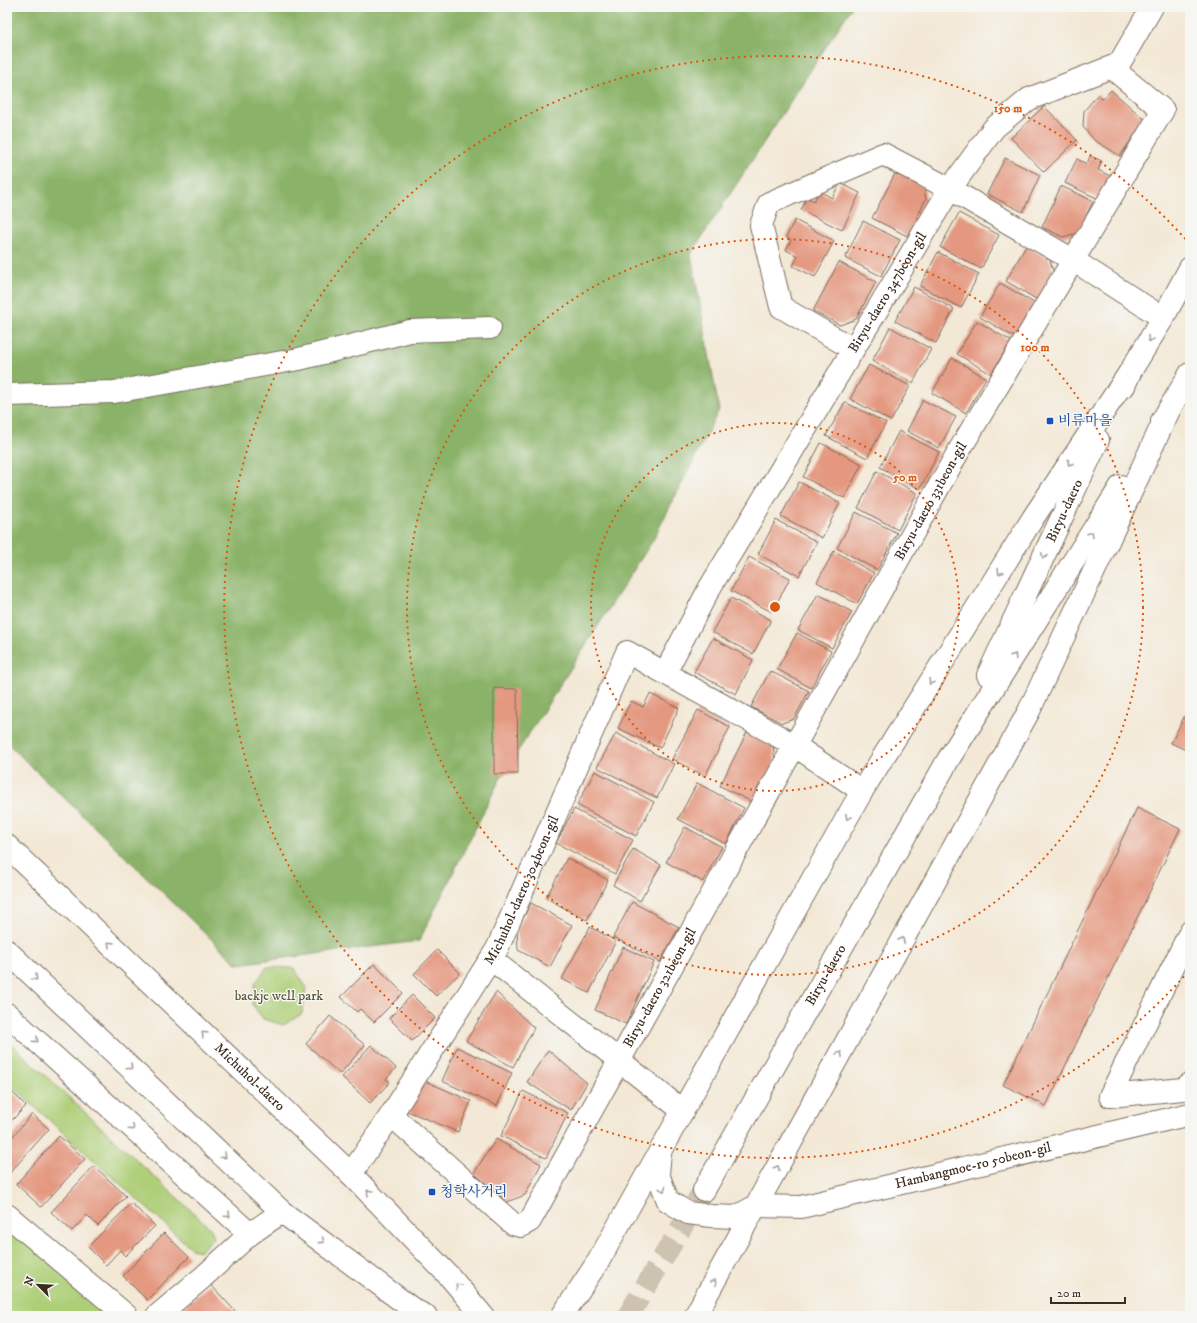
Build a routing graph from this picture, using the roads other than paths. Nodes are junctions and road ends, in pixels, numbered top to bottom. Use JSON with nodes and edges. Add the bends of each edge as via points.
{"nodes":[{"id":1,"x":1152,"y":7,"type":"edge"},
{"id":2,"x":1119,"y":64,"type":"junction"},
{"id":3,"x":950,"y":189,"type":"junction"},
{"id":4,"x":1073,"y":260,"type":"junction"},
{"id":5,"x":1190,"y":268,"type":"edge"},
{"id":6,"x":1163,"y":318,"type":"junction"},
{"id":7,"x":490,"y":328,"type":"dead end"},
{"id":8,"x":853,"y":349,"type":"junction"},
{"id":9,"x":1130,"y":372,"type":"junction"},
{"id":10,"x":1190,"y":374,"type":"edge"},
{"id":11,"x":7,"y":395,"type":"edge"},
{"id":12,"x":1170,"y":408,"type":"junction"},
{"id":13,"x":665,"y":673,"type":"junction"},
{"id":14,"x":794,"y":745,"type":"junction"},
{"id":15,"x":948,"y":760,"type":"junction"},
{"id":16,"x":862,"y":791,"type":"junction"},
{"id":17,"x":7,"y":846,"type":"edge"},
{"id":18,"x":1190,"y":932,"type":"edge"},
{"id":19,"x":7,"y":951,"type":"edge"},
{"id":20,"x":491,"y":959,"type":"junction"},
{"id":21,"x":7,"y":1014,"type":"edge"},
{"id":22,"x":619,"y":1060,"type":"junction"},
{"id":23,"x":1190,"y":1084,"type":"edge"},
{"id":24,"x":1128,"y":1094,"type":"junction"},
{"id":25,"x":682,"y":1111,"type":"junction"},
{"id":26,"x":1190,"y":1114,"type":"edge"},
{"id":27,"x":391,"y":1115,"type":"junction"},
{"id":28,"x":1135,"y":1127,"type":"junction"},
{"id":29,"x":660,"y":1151,"type":"junction"},
{"id":30,"x":351,"y":1174,"type":"junction"},
{"id":31,"x":704,"y":1190,"type":"tunnel mouth"},
{"id":32,"x":756,"y":1206,"type":"junction"},
{"id":33,"x":282,"y":1212,"type":"junction"},
{"id":34,"x":7,"y":1215,"type":"edge"},
{"id":35,"x":250,"y":1234,"type":"junction"},
{"id":36,"x":127,"y":1316,"type":"edge"},
{"id":37,"x":157,"y":1316,"type":"edge"},
{"id":38,"x":426,"y":1316,"type":"edge"},
{"id":39,"x":483,"y":1316,"type":"edge"},
{"id":40,"x":562,"y":1316,"type":"edge"},
{"id":41,"x":695,"y":1316,"type":"edge"}],
"edges":[{"from":1,"to":2,"type":"main road"},
{"from":2,"to":3,"type":"main road","name":"Biryu-daero 347beon-gil","via":[[1029,99],[994,128]]},
{"from":2,"to":4,"type":"main road","via":[[1118,73],[1163,110]]},
{"from":3,"to":4,"type":"main road","name":"Biryu-daero 347beon-gil"},
{"from":3,"to":8,"type":"main road","name":"Biryu-daero 347beon-gil"},
{"from":3,"to":8,"type":"main road","name":"Biryu-daero 347beon-gil","via":[[883,154],[769,203],[761,225],[781,307]]},
{"from":4,"to":6,"type":"main road","name":"Biryu-daero 347beon-gil"},
{"from":4,"to":14,"type":"main road","name":"Biryu-daero 331beon-gil","via":[[957,454]]},
{"from":5,"to":6,"type":"main road","name":"Biryu-daero"},
{"from":6,"to":9,"type":"main road","name":"Biryu-daero","one_way":true},
{"from":7,"to":11,"type":"main road","via":[[410,331],[299,359],[114,392]]},
{"from":8,"to":13,"type":"main road","via":[[709,589]]},
{"from":9,"to":15,"type":"main road","name":"Biryu-daero","one_way":true},
{"from":9,"to":16,"type":"main road","one_way":true,"via":[[1033,518]]},
{"from":10,"to":12,"type":"main road","name":"Biryu-daero"},
{"from":15,"to":12,"type":"main road","name":"Biryu-daero","one_way":true},
{"from":32,"to":12,"type":"main road","one_way":true,"via":[[1029,711]]},
{"from":13,"to":14,"type":"main road"},
{"from":13,"to":20,"type":"main road","name":"Michuhol-daero 304beon-gil","via":[[627,652]]},
{"from":14,"to":16,"type":"main road"},
{"from":14,"to":22,"type":"main road","name":"Biryu-daero 321beon-gil"},
{"from":15,"to":31,"type":"main road","name":"Biryu-daero"},
{"from":16,"to":25,"type":"main road","one_way":true},
{"from":30,"to":17,"type":"main road","name":"Michuhol-daero","one_way":true},
{"from":18,"to":24,"type":"main road","via":[[1110,1096]]},
{"from":19,"to":33,"type":"main road","one_way":true},
{"from":20,"to":22,"type":"main road"},
{"from":20,"to":27,"type":"main road","name":"Michuhol-daero 304beon-gil"},
{"from":21,"to":35,"type":"main road","one_way":true},
{"from":22,"to":25,"type":"main road"},
{"from":22,"to":27,"type":"main road","name":"Biryu-daero 321beon-gil","via":[[530,1221],[521,1226],[513,1224]]},
{"from":23,"to":24,"type":"main road","via":[[1184,1089]]},
{"from":24,"to":28,"type":"main road"},
{"from":25,"to":29,"type":"main road"},
{"from":26,"to":28,"type":"main road","name":"Hambangmoe-ro 50beon-gil"},
{"from":27,"to":30,"type":"main road","name":"Michuhol-daero 304beon-gil"},
{"from":28,"to":32,"type":"main road","name":"Hambangmoe-ro 50beon-gil","via":[[801,1207]]},
{"from":29,"to":32,"type":"main road","one_way":true,"via":[[658,1174],[668,1201],[688,1214],[736,1217]]},
{"from":29,"to":40,"type":"main road","via":[[599,1260]]},
{"from":39,"to":30,"type":"main road","name":"Michuhol-daero","one_way":true,"via":[[450,1277]]},
{"from":41,"to":32,"type":"main road","one_way":true},
{"from":33,"to":35,"type":"main road"},
{"from":33,"to":38,"type":"main road","one_way":true,"via":[[414,1310]]},
{"from":34,"to":36,"type":"main road"},
{"from":35,"to":37,"type":"main road"}]}
